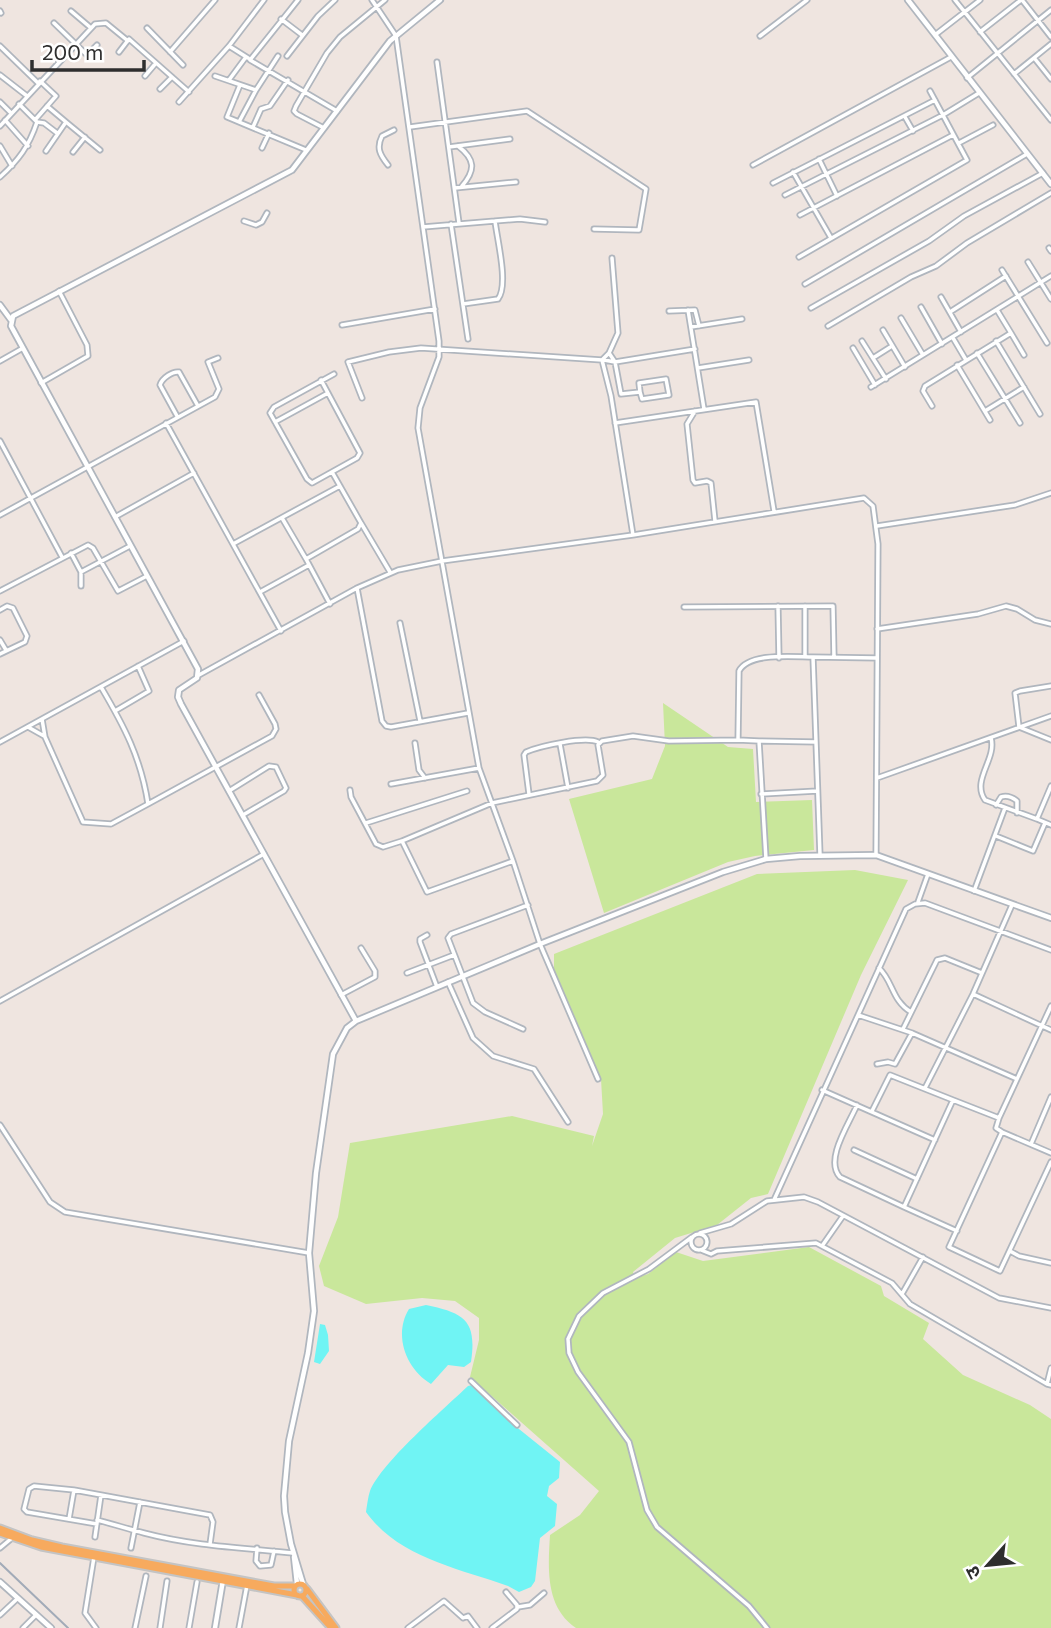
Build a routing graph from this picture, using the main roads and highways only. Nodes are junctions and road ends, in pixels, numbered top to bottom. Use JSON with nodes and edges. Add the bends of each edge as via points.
{"nodes":[{"id":1,"x":0,"y":1528,"type":"edge"},
{"id":2,"x":0,"y":1533,"type":"edge"},
{"id":3,"x":13,"y":1537,"type":"junction"},
{"id":4,"x":223,"y":1578,"type":"junction"},
{"id":5,"x":301,"y":1586,"type":"junction"},
{"id":6,"x":299,"y":1596,"type":"junction"},
{"id":7,"x":334,"y":1628,"type":"edge"}],
"edges":[{"from":1,"to":3,"type":"main road"},
{"from":2,"to":3,"type":"main road"},
{"from":3,"to":4,"type":"main road"},
{"from":3,"to":4,"type":"main road","via":[[41,1548]]},
{"from":4,"to":5,"type":"main road"},
{"from":4,"to":6,"type":"main road"},
{"from":5,"to":6,"type":"main road"},
{"from":5,"to":6,"type":"main road","via":[[294,1593]]},
{"from":5,"to":7,"type":"main road"},
{"from":6,"to":7,"type":"main road"}]}
